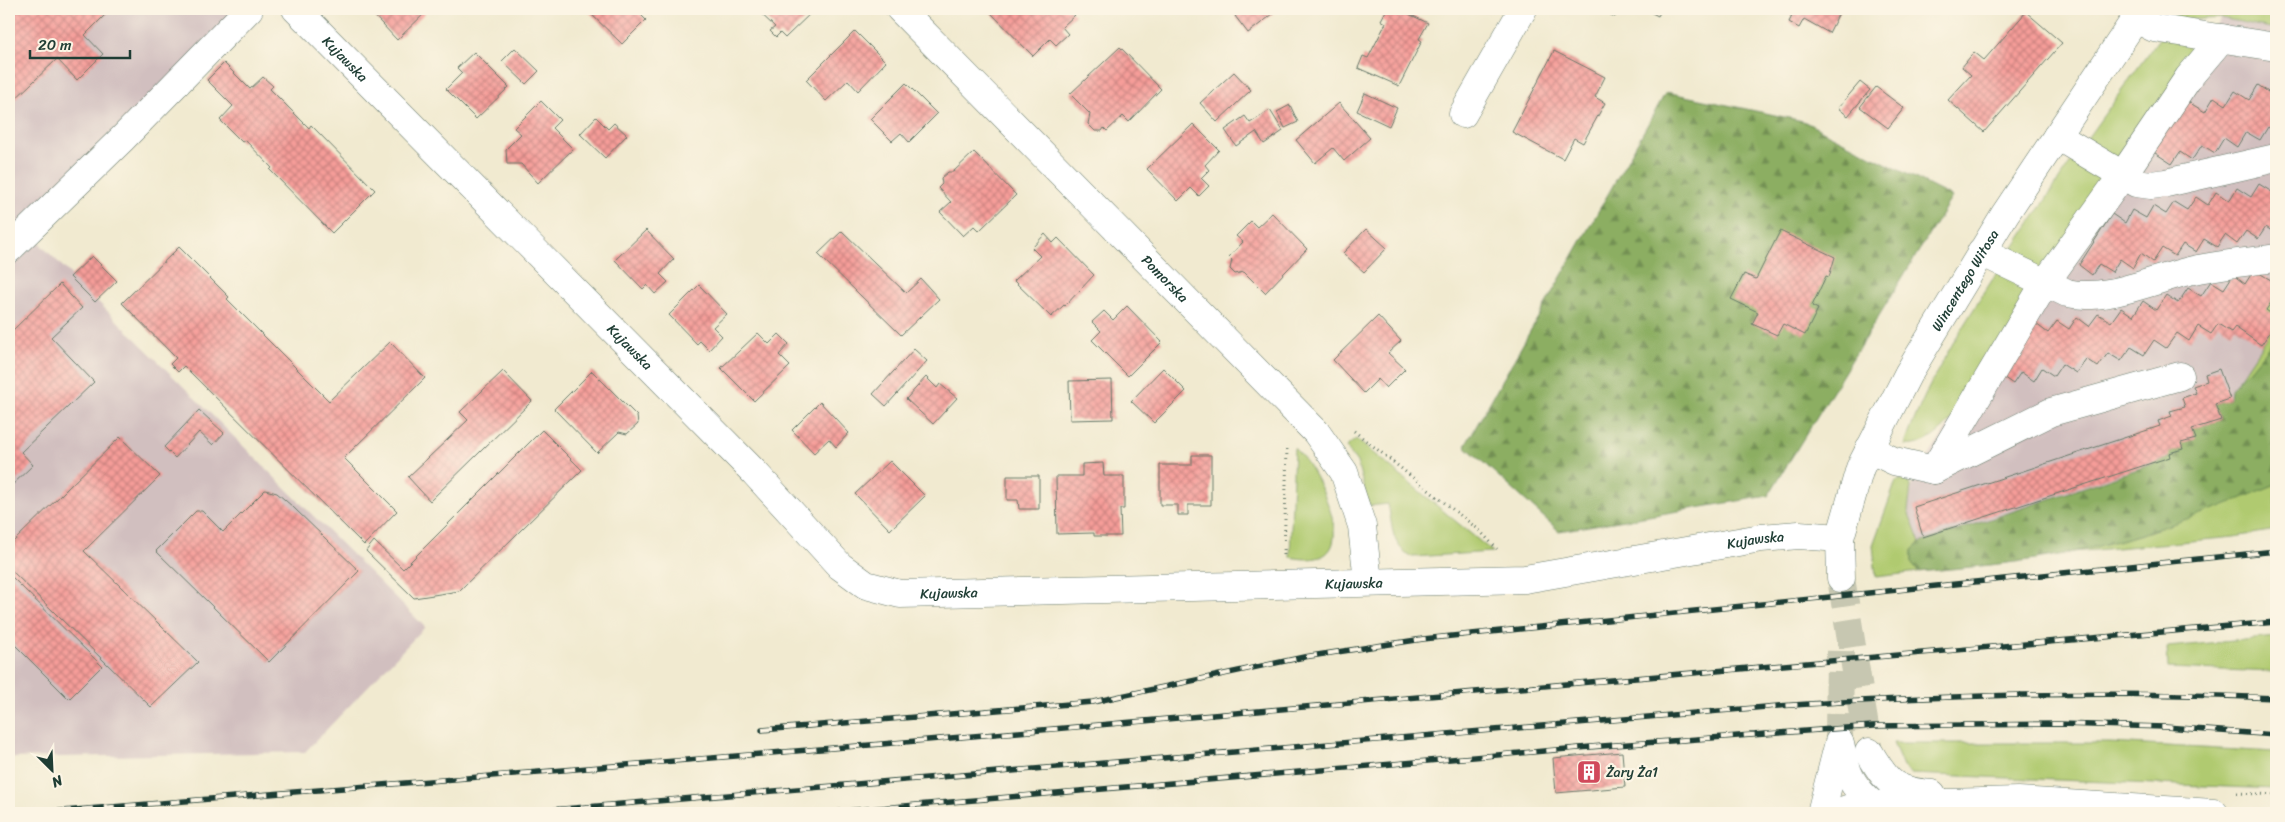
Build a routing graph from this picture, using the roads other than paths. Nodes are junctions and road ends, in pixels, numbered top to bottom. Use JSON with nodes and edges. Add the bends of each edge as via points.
{"nodes":[{"id":1,"x":250,"y":9,"type":"edge"},
{"id":2,"x":296,"y":9,"type":"edge"},
{"id":3,"x":900,"y":9,"type":"edge"},
{"id":4,"x":1523,"y":9,"type":"edge"},
{"id":5,"x":2139,"y":14,"type":"edge"},
{"id":6,"x":2222,"y":38,"type":"junction"},
{"id":7,"x":2276,"y":47,"type":"edge"},
{"id":8,"x":1463,"y":114,"type":"dead end"},
{"id":9,"x":2057,"y":136,"type":"junction"},
{"id":10,"x":2276,"y":158,"type":"edge"},
{"id":11,"x":2122,"y":176,"type":"junction"},
{"id":12,"x":9,"y":249,"type":"edge"},
{"id":13,"x":1982,"y":252,"type":"junction"},
{"id":14,"x":2276,"y":258,"type":"edge"},
{"id":15,"x":2045,"y":282,"type":"junction"},
{"id":16,"x":2180,"y":376,"type":"dead end"},
{"id":17,"x":1869,"y":449,"type":"junction"},
{"id":18,"x":1934,"y":470,"type":"junction"},
{"id":19,"x":1840,"y":538,"type":"junction"},
{"id":20,"x":1841,"y":576,"type":"tunnel mouth"},
{"id":21,"x":1368,"y":582,"type":"junction"},
{"id":22,"x":2018,"y":801,"type":"junction"},
{"id":23,"x":1872,"y":809,"type":"edge"},
{"id":24,"x":1827,"y":811,"type":"edge"},
{"id":25,"x":1972,"y":813,"type":"edge"},
{"id":26,"x":2214,"y":813,"type":"edge"}],
"edges":[{"from":1,"to":12,"type":"street"},
{"from":2,"to":21,"type":"street","name":"Kujawska","via":[[754,472],[840,566],[866,586],[900,594]]},
{"from":3,"to":21,"type":"street","name":"Pomorska","via":[[1316,432],[1344,472],[1362,526]]},
{"from":4,"to":8,"type":"street"},
{"from":5,"to":6,"type":"street","via":[[2154,28]]},
{"from":5,"to":9,"type":"street","name":"Wincentego Witosa"},
{"from":6,"to":7,"type":"street"},
{"from":6,"to":11,"type":"street","via":[[2189,77]]},
{"from":9,"to":11,"type":"street"},
{"from":9,"to":13,"type":"street","name":"Wincentego Witosa"},
{"from":10,"to":11,"type":"street","via":[[2150,185],[2136,184]]},
{"from":11,"to":15,"type":"street"},
{"from":13,"to":15,"type":"street"},
{"from":13,"to":17,"type":"street","name":"Wincentego Witosa","via":[[1908,374]]},
{"from":14,"to":15,"type":"street","via":[[2192,270],[2099,295],[2075,295]]},
{"from":15,"to":18,"type":"street"},
{"from":16,"to":18,"type":"street","via":[[2051,412]]},
{"from":17,"to":18,"type":"street","via":[[1894,461]]},
{"from":17,"to":19,"type":"street","name":"Wincentego Witosa","via":[[1860,468]]},
{"from":19,"to":20,"type":"street","name":"Wincentego Witosa"},
{"from":19,"to":21,"type":"street","name":"Kujawska","via":[[1799,535],[1761,538],[1525,579]]},
{"from":22,"to":23,"type":"street"},
{"from":22,"to":23,"type":"street","via":[[1906,790],[1885,778],[1870,752]]},
{"from":22,"to":25,"type":"street"},
{"from":22,"to":26,"type":"street"},
{"from":23,"to":24,"type":"street"},
{"from":23,"to":24,"type":"street","via":[[1849,778],[1839,742]]}]}
